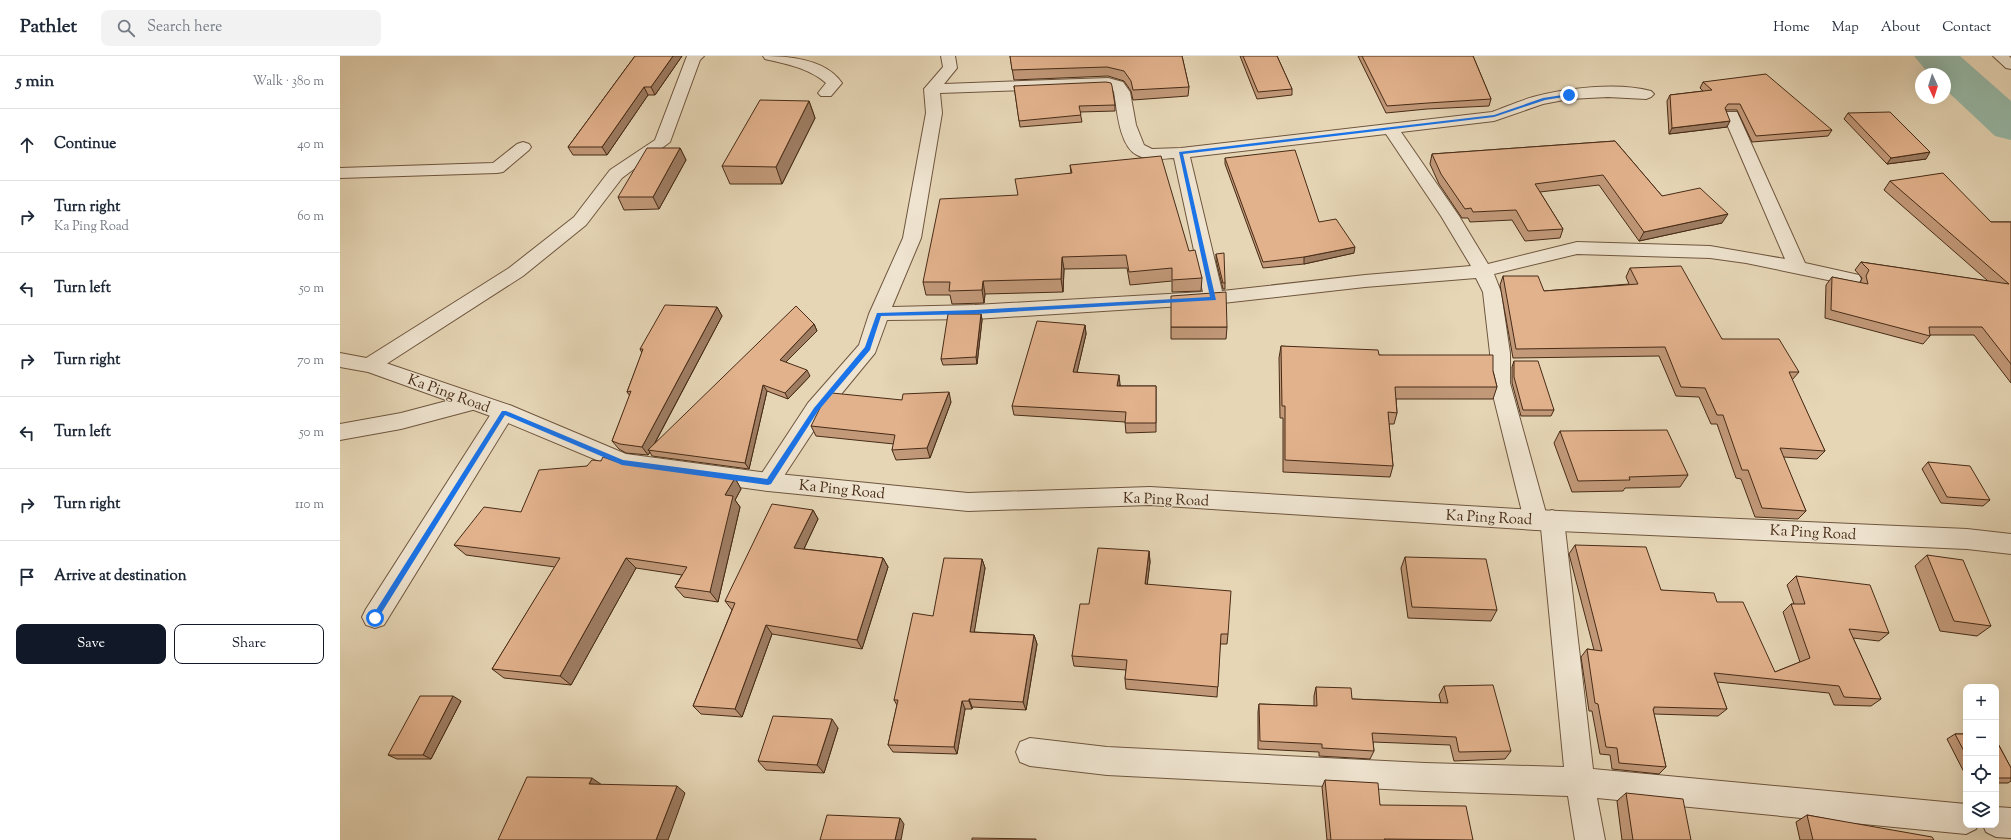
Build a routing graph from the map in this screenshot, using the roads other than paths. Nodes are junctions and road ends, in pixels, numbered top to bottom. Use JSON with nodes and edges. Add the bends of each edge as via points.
{"nodes":[{"id":1,"x":697,"y":56,"type":"edge"},
{"id":2,"x":770,"y":56,"type":"edge"},
{"id":3,"x":948,"y":56,"type":"edge"},
{"id":4,"x":2000,"y":56,"type":"edge"},
{"id":5,"x":2011,"y":65,"type":"edge"},
{"id":6,"x":932,"y":89,"type":"junction"},
{"id":7,"x":826,"y":93,"type":"dead end"},
{"id":8,"x":1646,"y":94,"type":"dead end"},
{"id":9,"x":1731,"y":115,"type":"dead end"},
{"id":10,"x":1390,"y":128,"type":"junction"},
{"id":11,"x":523,"y":147,"type":"dead end"},
{"id":12,"x":1181,"y":153,"type":"junction"},
{"id":13,"x":340,"y":173,"type":"edge"},
{"id":14,"x":1798,"y":268,"type":"junction"},
{"id":15,"x":1483,"y":271,"type":"junction"},
{"id":16,"x":1852,"y":279,"type":"edge"},
{"id":17,"x":1214,"y":298,"type":"junction"},
{"id":18,"x":879,"y":314,"type":"junction"},
{"id":19,"x":340,"y":360,"type":"edge"},
{"id":20,"x":370,"y":365,"type":"junction"},
{"id":21,"x":473,"y":402,"type":"junction"},
{"id":22,"x":504,"y":412,"type":"junction"},
{"id":23,"x":340,"y":432,"type":"edge"},
{"id":24,"x":768,"y":482,"type":"junction"},
{"id":25,"x":1544,"y":520,"type":"junction"},
{"id":26,"x":2011,"y":544,"type":"edge"},
{"id":27,"x":375,"y":618,"type":"dead end"},
{"id":28,"x":1030,"y":752,"type":"dead end"},
{"id":29,"x":1580,"y":782,"type":"junction"},
{"id":30,"x":1963,"y":819,"type":"edge"},
{"id":31,"x":1999,"y":822,"type":"edge"},
{"id":32,"x":2011,"y":823,"type":"edge"},
{"id":33,"x":1590,"y":840,"type":"edge"}],
"edges":[{"from":1,"to":20,"type":"street","via":[[694,57],[662,142],[616,174],[580,221],[516,272]]},
{"from":2,"to":7,"type":"street","via":[[795,62],[827,75],[835,82]]},
{"from":3,"to":6,"type":"street","via":[[950,68]]},
{"from":4,"to":5,"type":"street"},
{"from":6,"to":12,"type":"street","via":[[1108,82],[1118,85],[1122,92],[1126,118],[1138,149],[1152,153]]},
{"from":6,"to":18,"type":"street","via":[[934,114],[912,238]]},
{"from":8,"to":10,"type":"street","via":[[1604,92],[1569,95],[1544,99],[1494,116]]},
{"from":9,"to":14,"type":"street"},
{"from":10,"to":12,"type":"street"},
{"from":10,"to":15,"type":"street","via":[[1446,209]]},
{"from":11,"to":13,"type":"street","via":[[496,168]]},
{"from":12,"to":17,"type":"street"},
{"from":14,"to":15,"type":"street","via":[[1710,252],[1576,248]]},
{"from":14,"to":16,"type":"street"},
{"from":15,"to":17,"type":"street"},
{"from":15,"to":25,"type":"street","via":[[1492,292],[1500,353],[1500,383],[1507,415]]},
{"from":17,"to":18,"type":"street","via":[[975,312]]},
{"from":18,"to":24,"type":"street","via":[[868,348],[816,410]]},
{"from":19,"to":20,"type":"street","name":"Ka Ping Road"},
{"from":20,"to":21,"type":"street","name":"Ka Ping Road"},
{"from":21,"to":22,"type":"street","name":"Ka Ping Road"},
{"from":21,"to":23,"type":"street","via":[[401,421]]},
{"from":22,"to":24,"type":"street","name":"Ka Ping Road","via":[[622,462]]},
{"from":22,"to":27,"type":"street"},
{"from":24,"to":25,"type":"street","name":"Ka Ping Road","via":[[968,502],[1150,496]]},
{"from":25,"to":26,"type":"street","name":"Ka Ping Road"},
{"from":25,"to":29,"type":"street"},
{"from":28,"to":29,"type":"street","via":[[1107,761],[1417,777]]},
{"from":29,"to":30,"type":"street"},
{"from":29,"to":33,"type":"street"},
{"from":31,"to":32,"type":"street"}]}
